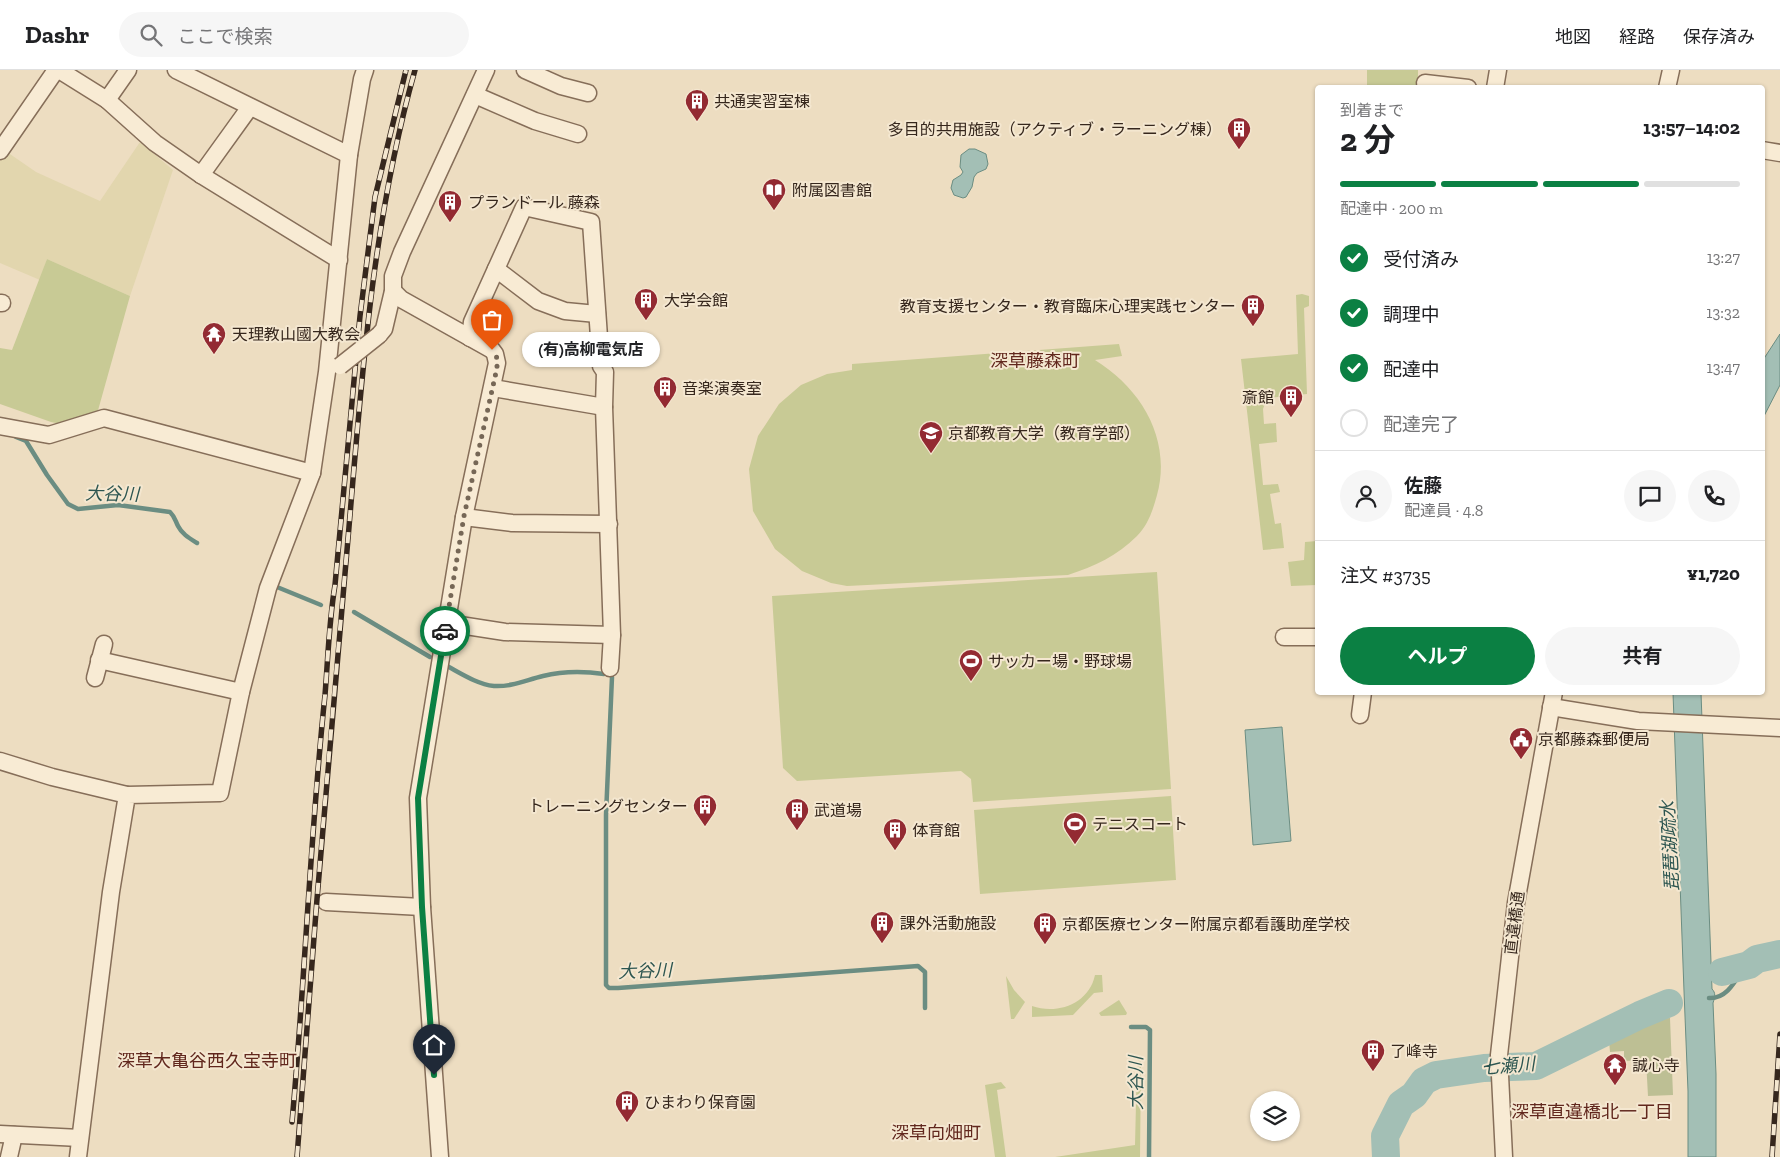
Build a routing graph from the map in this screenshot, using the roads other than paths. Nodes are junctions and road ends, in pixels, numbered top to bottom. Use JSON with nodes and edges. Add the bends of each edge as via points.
{"nodes":[{"id":1,"x":57,"y":70,"type":"edge"},
{"id":2,"x":128,"y":70,"type":"edge"},
{"id":3,"x":176,"y":70,"type":"edge"},
{"id":4,"x":365,"y":70,"type":"edge"},
{"id":5,"x":486,"y":70,"type":"edge"},
{"id":6,"x":524,"y":70,"type":"edge"},
{"id":7,"x":1498,"y":70,"type":"edge"},
{"id":8,"x":1671,"y":70,"type":"edge"},
{"id":9,"x":1424,"y":83,"type":"dead end"},
{"id":10,"x":1442,"y":85,"type":"edge"},
{"id":11,"x":1496,"y":85,"type":"edge"},
{"id":12,"x":1668,"y":85,"type":"edge"},
{"id":13,"x":588,"y":93,"type":"dead end"},
{"id":14,"x":475,"y":95,"type":"junction"},
{"id":15,"x":107,"y":100,"type":"junction"},
{"id":16,"x":250,"y":107,"type":"junction"},
{"id":17,"x":578,"y":134,"type":"dead end"},
{"id":18,"x":1765,"y":150,"type":"edge"},
{"id":19,"x":0,"y":151,"type":"edge"},
{"id":20,"x":1780,"y":153,"type":"edge"},
{"id":21,"x":349,"y":155,"type":"junction"},
{"id":22,"x":201,"y":175,"type":"junction"},
{"id":23,"x":339,"y":260,"type":"junction"},
{"id":24,"x":496,"y":269,"type":"junction"},
{"id":25,"x":393,"y":292,"type":"junction"},
{"id":26,"x":597,"y":314,"type":"junction"},
{"id":27,"x":470,"y":338,"type":"junction"},
{"id":28,"x":334,"y":369,"type":"junction"},
{"id":29,"x":493,"y":388,"type":"junction"},
{"id":30,"x":604,"y":407,"type":"junction"},
{"id":31,"x":8,"y":432,"type":"edge"},
{"id":32,"x":312,"y":473,"type":"junction"},
{"id":33,"x":464,"y":516,"type":"junction"},
{"id":34,"x":609,"y":524,"type":"junction"},
{"id":35,"x":447,"y":622,"type":"junction"},
{"id":36,"x":612,"y":634,"type":"junction"},
{"id":37,"x":1284,"y":637,"type":"dead end"},
{"id":38,"x":1315,"y":638,"type":"edge"},
{"id":39,"x":104,"y":644,"type":"dead end"},
{"id":40,"x":99,"y":660,"type":"junction"},
{"id":41,"x":610,"y":668,"type":"dead end"},
{"id":42,"x":95,"y":678,"type":"dead end"},
{"id":43,"x":241,"y":692,"type":"junction"},
{"id":44,"x":1363,"y":695,"type":"edge"},
{"id":45,"x":1553,"y":700,"type":"edge"},
{"id":46,"x":1360,"y":715,"type":"dead end"},
{"id":47,"x":1780,"y":728,"type":"edge"},
{"id":48,"x":0,"y":761,"type":"edge"},
{"id":49,"x":127,"y":795,"type":"junction"},
{"id":50,"x":326,"y":902,"type":"dead end"},
{"id":51,"x":422,"y":907,"type":"junction"},
{"id":52,"x":7,"y":1134,"type":"edge"},
{"id":53,"x":80,"y":1138,"type":"junction"},
{"id":54,"x":9,"y":1157,"type":"edge"},
{"id":55,"x":78,"y":1157,"type":"edge"},
{"id":56,"x":440,"y":1157,"type":"edge"},
{"id":57,"x":1504,"y":1157,"type":"edge"}],
"edges":[{"from":1,"to":15,"type":"street"},
{"from":1,"to":19,"type":"street"},
{"from":2,"to":15,"type":"street"},
{"from":3,"to":16,"type":"street"},
{"from":4,"to":21,"type":"street"},
{"from":5,"to":14,"type":"street"},
{"from":6,"to":13,"type":"street","via":[[561,86]]},
{"from":7,"to":11,"type":"street"},
{"from":8,"to":12,"type":"street"},
{"from":9,"to":10,"type":"street"},
{"from":14,"to":17,"type":"street","via":[[535,121]]},
{"from":14,"to":25,"type":"street","via":[[402,252],[393,276]]},
{"from":15,"to":22,"type":"street"},
{"from":16,"to":21,"type":"street"},
{"from":16,"to":22,"type":"street"},
{"from":18,"to":20,"type":"street"},
{"from":21,"to":23,"type":"street"},
{"from":22,"to":23,"type":"street"},
{"from":23,"to":28,"type":"street"},
{"from":24,"to":26,"type":"street","via":[[538,301],[566,311]]},
{"from":24,"to":26,"type":"street","via":[[524,207],[591,222]]},
{"from":24,"to":27,"type":"street","via":[[472,322]]},
{"from":25,"to":27,"type":"street"},
{"from":25,"to":28,"type":"street","bridge":true,"via":[[384,329]]},
{"from":26,"to":30,"type":"street","via":[[601,366],[605,372]]},
{"from":27,"to":29,"type":"street","via":[[495,354],[497,363]]},
{"from":28,"to":32,"type":"street"},
{"from":29,"to":30,"type":"street"},
{"from":29,"to":33,"type":"street"},
{"from":30,"to":34,"type":"street"},
{"from":31,"to":32,"type":"street","via":[[49,435],[104,418]]},
{"from":32,"to":43,"type":"street","via":[[270,584]]},
{"from":33,"to":34,"type":"street","via":[[512,523]]},
{"from":33,"to":35,"type":"street"},
{"from":34,"to":36,"type":"street"},
{"from":35,"to":36,"type":"street","via":[[505,632]]},
{"from":35,"to":51,"type":"street","via":[[418,798]]},
{"from":36,"to":41,"type":"street"},
{"from":37,"to":38,"type":"street"},
{"from":39,"to":40,"type":"street"},
{"from":40,"to":42,"type":"street"},
{"from":40,"to":43,"type":"street"},
{"from":43,"to":49,"type":"street","via":[[220,793]]},
{"from":44,"to":46,"type":"street"},
{"from":45,"to":47,"type":"street","via":[[1638,721]]},
{"from":45,"to":57,"type":"street","name":"直違橋通","via":[[1516,903],[1500,1059]]},
{"from":48,"to":49,"type":"street"},
{"from":49,"to":53,"type":"street","via":[[110,892]]},
{"from":50,"to":51,"type":"street"},
{"from":51,"to":56,"type":"street"},
{"from":52,"to":53,"type":"street"},
{"from":52,"to":54,"type":"street"},
{"from":53,"to":55,"type":"street"}]}
